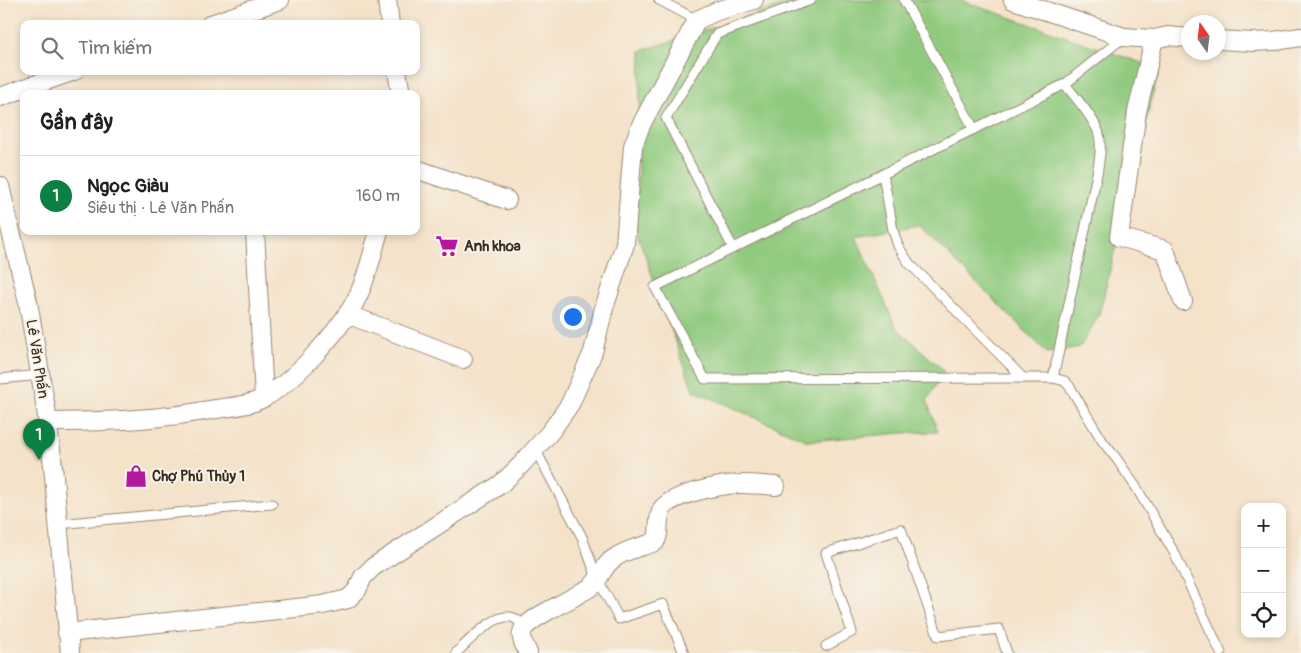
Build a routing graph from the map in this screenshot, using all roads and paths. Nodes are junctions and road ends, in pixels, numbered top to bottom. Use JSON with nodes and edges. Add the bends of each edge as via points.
{"nodes":[{"id":1,"x":280,"y":0,"type":"edge"},
{"id":2,"x":387,"y":0,"type":"edge"},
{"id":3,"x":659,"y":0,"type":"edge"},
{"id":4,"x":754,"y":0,"type":"edge"},
{"id":5,"x":811,"y":0,"type":"edge"},
{"id":6,"x":904,"y":0,"type":"edge"},
{"id":7,"x":1014,"y":0,"type":"edge"},
{"id":8,"x":222,"y":20,"type":"edge"},
{"id":9,"x":390,"y":20,"type":"edge"},
{"id":10,"x":697,"y":20,"type":"junction"},
{"id":11,"x":1124,"y":37,"type":"junction"},
{"id":12,"x":1181,"y":37,"type":"edge"},
{"id":13,"x":1301,"y":37,"type":"edge"},
{"id":14,"x":1154,"y":38,"type":"junction"},
{"id":15,"x":1226,"y":40,"type":"edge"},
{"id":16,"x":63,"y":75,"type":"edge"},
{"id":17,"x":398,"y":75,"type":"edge"},
{"id":18,"x":1065,"y":84,"type":"junction"},
{"id":19,"x":400,"y":90,"type":"edge"},
{"id":20,"x":0,"y":97,"type":"edge"},
{"id":21,"x":974,"y":129,"type":"junction"},
{"id":22,"x":420,"y":170,"type":"edge"},
{"id":23,"x":883,"y":174,"type":"junction"},
{"id":24,"x":0,"y":186,"type":"edge"},
{"id":25,"x":508,"y":200,"type":"dead end"},
{"id":26,"x":255,"y":235,"type":"edge"},
{"id":27,"x":378,"y":235,"type":"edge"},
{"id":28,"x":733,"y":248,"type":"junction"},
{"id":29,"x":1184,"y":301,"type":"dead end"},
{"id":30,"x":347,"y":314,"type":"junction"},
{"id":31,"x":462,"y":359,"type":"dead end"},
{"id":32,"x":40,"y":375,"type":"junction"},
{"id":33,"x":1024,"y":378,"type":"junction"},
{"id":34,"x":1053,"y":378,"type":"junction"},
{"id":35,"x":0,"y":379,"type":"edge"},
{"id":36,"x":264,"y":398,"type":"junction"},
{"id":37,"x":47,"y":422,"type":"junction"},
{"id":38,"x":535,"y":449,"type":"junction"},
{"id":39,"x":776,"y":486,"type":"dead end"},
{"id":40,"x":272,"y":504,"type":"dead end"},
{"id":41,"x":58,"y":524,"type":"junction"},
{"id":42,"x":597,"y":578,"type":"junction"},
{"id":43,"x":525,"y":628,"type":"junction"},
{"id":44,"x":67,"y":633,"type":"junction"},
{"id":45,"x":826,"y":646,"type":"dead end"},
{"id":46,"x":70,"y":653,"type":"edge"},
{"id":47,"x":456,"y":653,"type":"edge"},
{"id":48,"x":528,"y":653,"type":"edge"},
{"id":49,"x":684,"y":653,"type":"edge"},
{"id":50,"x":1007,"y":653,"type":"edge"},
{"id":51,"x":1221,"y":653,"type":"edge"}],
"edges":[{"from":1,"to":8,"type":"street"},
{"from":2,"to":9,"type":"street"},
{"from":3,"to":10,"type":"lane"},
{"from":4,"to":10,"type":"street"},
{"from":5,"to":28,"type":"lane","via":[[717,34],[666,118]]},
{"from":6,"to":21,"type":"lane"},
{"from":7,"to":11,"type":"street"},
{"from":10,"to":38,"type":"street","via":[[633,146],[625,244],[592,352],[570,404]]},
{"from":11,"to":14,"type":"street"},
{"from":11,"to":18,"type":"lane"},
{"from":12,"to":14,"type":"street"},
{"from":13,"to":15,"type":"street","via":[[1254,42]]},
{"from":14,"to":29,"type":"street","via":[[1137,112],[1119,237],[1165,250]]},
{"from":16,"to":20,"type":"street"},
{"from":17,"to":19,"type":"street"},
{"from":18,"to":21,"type":"lane"},
{"from":18,"to":34,"type":"lane","via":[[1098,133],[1100,152]]},
{"from":21,"to":23,"type":"lane"},
{"from":22,"to":25,"type":"street"},
{"from":23,"to":28,"type":"lane"},
{"from":23,"to":33,"type":"lane","via":[[898,246],[909,263]]},
{"from":24,"to":32,"type":"street","name":"Lê Văn Phấn","via":[[28,302]]},
{"from":26,"to":36,"type":"street"},
{"from":27,"to":30,"type":"street","via":[[357,298]]},
{"from":28,"to":33,"type":"lane","via":[[655,287],[704,379]]},
{"from":30,"to":31,"type":"street"},
{"from":30,"to":36,"type":"street","via":[[306,364]]},
{"from":32,"to":35,"type":"lane"},
{"from":32,"to":37,"type":"street","name":"Lê Văn Phấn"},
{"from":33,"to":34,"type":"lane"},
{"from":34,"to":51,"type":"lane","via":[[1065,381],[1070,387],[1102,442],[1136,486],[1175,554]]},
{"from":36,"to":37,"type":"street","via":[[241,405],[169,416]]},
{"from":37,"to":41,"type":"street","name":"Lê Văn Phấn"},
{"from":38,"to":42,"type":"lane","via":[[582,537]]},
{"from":38,"to":44,"type":"street","via":[[501,484],[373,567],[348,599],[323,605]]},
{"from":39,"to":42,"type":"street","via":[[741,484],[718,487],[692,492],[674,500],[661,510],[658,539],[615,557]]},
{"from":40,"to":41,"type":"lane"},
{"from":41,"to":44,"type":"street","name":"Lê Văn Phấn"},
{"from":42,"to":43,"type":"street","via":[[592,586],[534,619]]},
{"from":42,"to":49,"type":"lane","via":[[619,619],[663,604]]},
{"from":43,"to":47,"type":"lane","via":[[515,618],[495,620]]},
{"from":43,"to":48,"type":"street","via":[[521,636]]},
{"from":44,"to":46,"type":"street","name":"Lê Văn Phấn"},
{"from":45,"to":50,"type":"lane","via":[[852,632],[826,553],[900,529],[938,636],[999,629]]}]}
